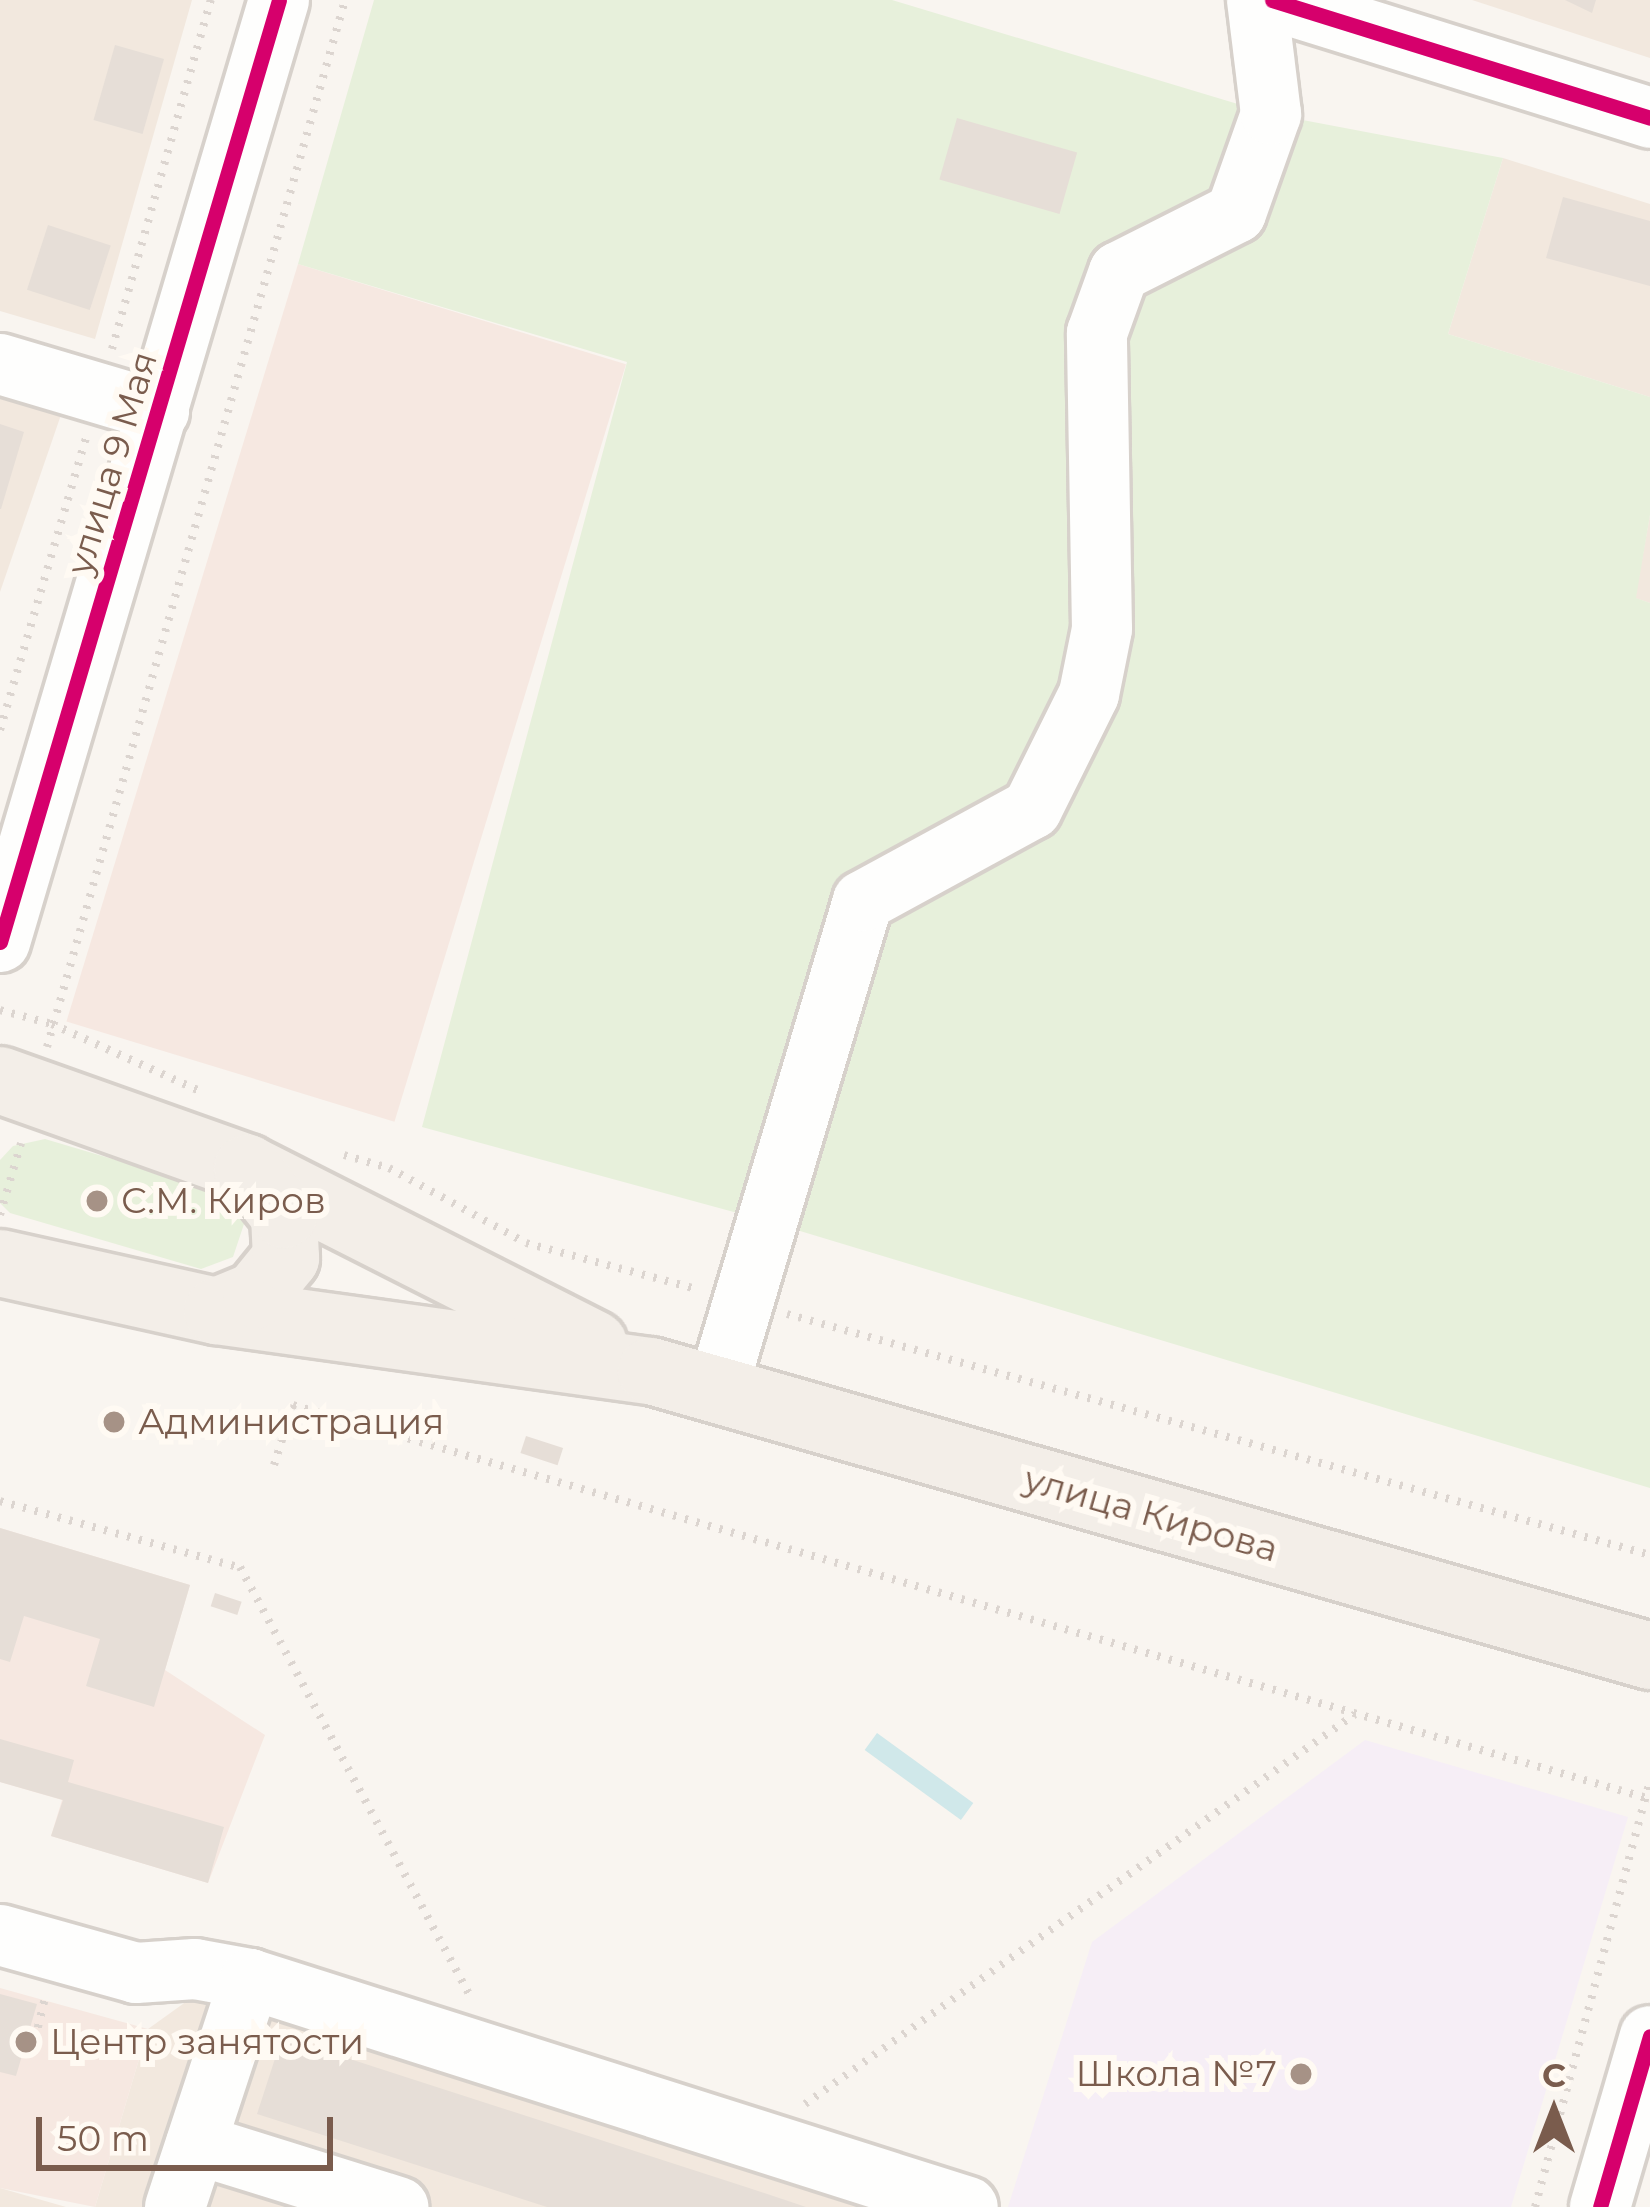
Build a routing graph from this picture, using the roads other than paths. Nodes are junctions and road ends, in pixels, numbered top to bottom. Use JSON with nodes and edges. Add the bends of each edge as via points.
{"nodes":[{"id":1,"x":279,"y":0,"type":"edge"},
{"id":2,"x":1257,"y":0,"type":"edge"},
{"id":3,"x":1272,"y":0,"type":"edge"},
{"id":4,"x":1650,"y":118,"type":"edge"},
{"id":5,"x":0,"y":364,"type":"edge"},
{"id":6,"x":159,"y":411,"type":"junction"},
{"id":7,"x":0,"y":942,"type":"edge"},
{"id":8,"x":18,"y":1086,"type":"edge"},
{"id":9,"x":247,"y":1168,"type":"junction"},
{"id":10,"x":0,"y":1263,"type":"edge"},
{"id":11,"x":218,"y":1311,"type":"junction"},
{"id":12,"x":651,"y":1371,"type":"junction"},
{"id":13,"x":717,"y":1390,"type":"junction"},
{"id":14,"x":1650,"y":1656,"type":"edge"},
{"id":15,"x":0,"y":1935,"type":"edge"},
{"id":16,"x":250,"y":1979,"type":"junction"},
{"id":17,"x":1650,"y":2036,"type":"edge"},
{"id":18,"x":196,"y":2144,"type":"junction"},
{"id":19,"x":176,"y":2207,"type":"edge"},
{"id":20,"x":398,"y":2207,"type":"edge"},
{"id":21,"x":968,"y":2207,"type":"edge"},
{"id":22,"x":1600,"y":2207,"type":"edge"}],
"edges":[{"from":1,"to":6,"type":"street","name":"улица 9 Мая"},
{"from":2,"to":13,"type":"street","via":[[1271,114],[1236,213],[1119,272],[1097,332],[1102,629],[1089,694],[1032,809],[863,901]]},
{"from":3,"to":4,"type":"street"},
{"from":5,"to":6,"type":"street"},
{"from":6,"to":7,"type":"street","name":"улица 9 Мая"},
{"from":8,"to":9,"type":"main road","name":"улица Кирова"},
{"from":9,"to":11,"type":"main road","via":[[284,1215],[286,1258],[256,1295]]},
{"from":9,"to":12,"type":"main road","name":"улица Кирова"},
{"from":10,"to":11,"type":"main road","name":"улица Кирова"},
{"from":11,"to":12,"type":"main road","name":"улица Кирова"},
{"from":12,"to":13,"type":"main road","name":"улица Кирова"},
{"from":13,"to":14,"type":"main road","name":"улица Кирова"},
{"from":15,"to":16,"type":"street","via":[[136,1973],[195,1969]]},
{"from":16,"to":18,"type":"street"},
{"from":16,"to":21,"type":"street"},
{"from":17,"to":22,"type":"street"},
{"from":18,"to":19,"type":"street"},
{"from":18,"to":20,"type":"street"}]}
